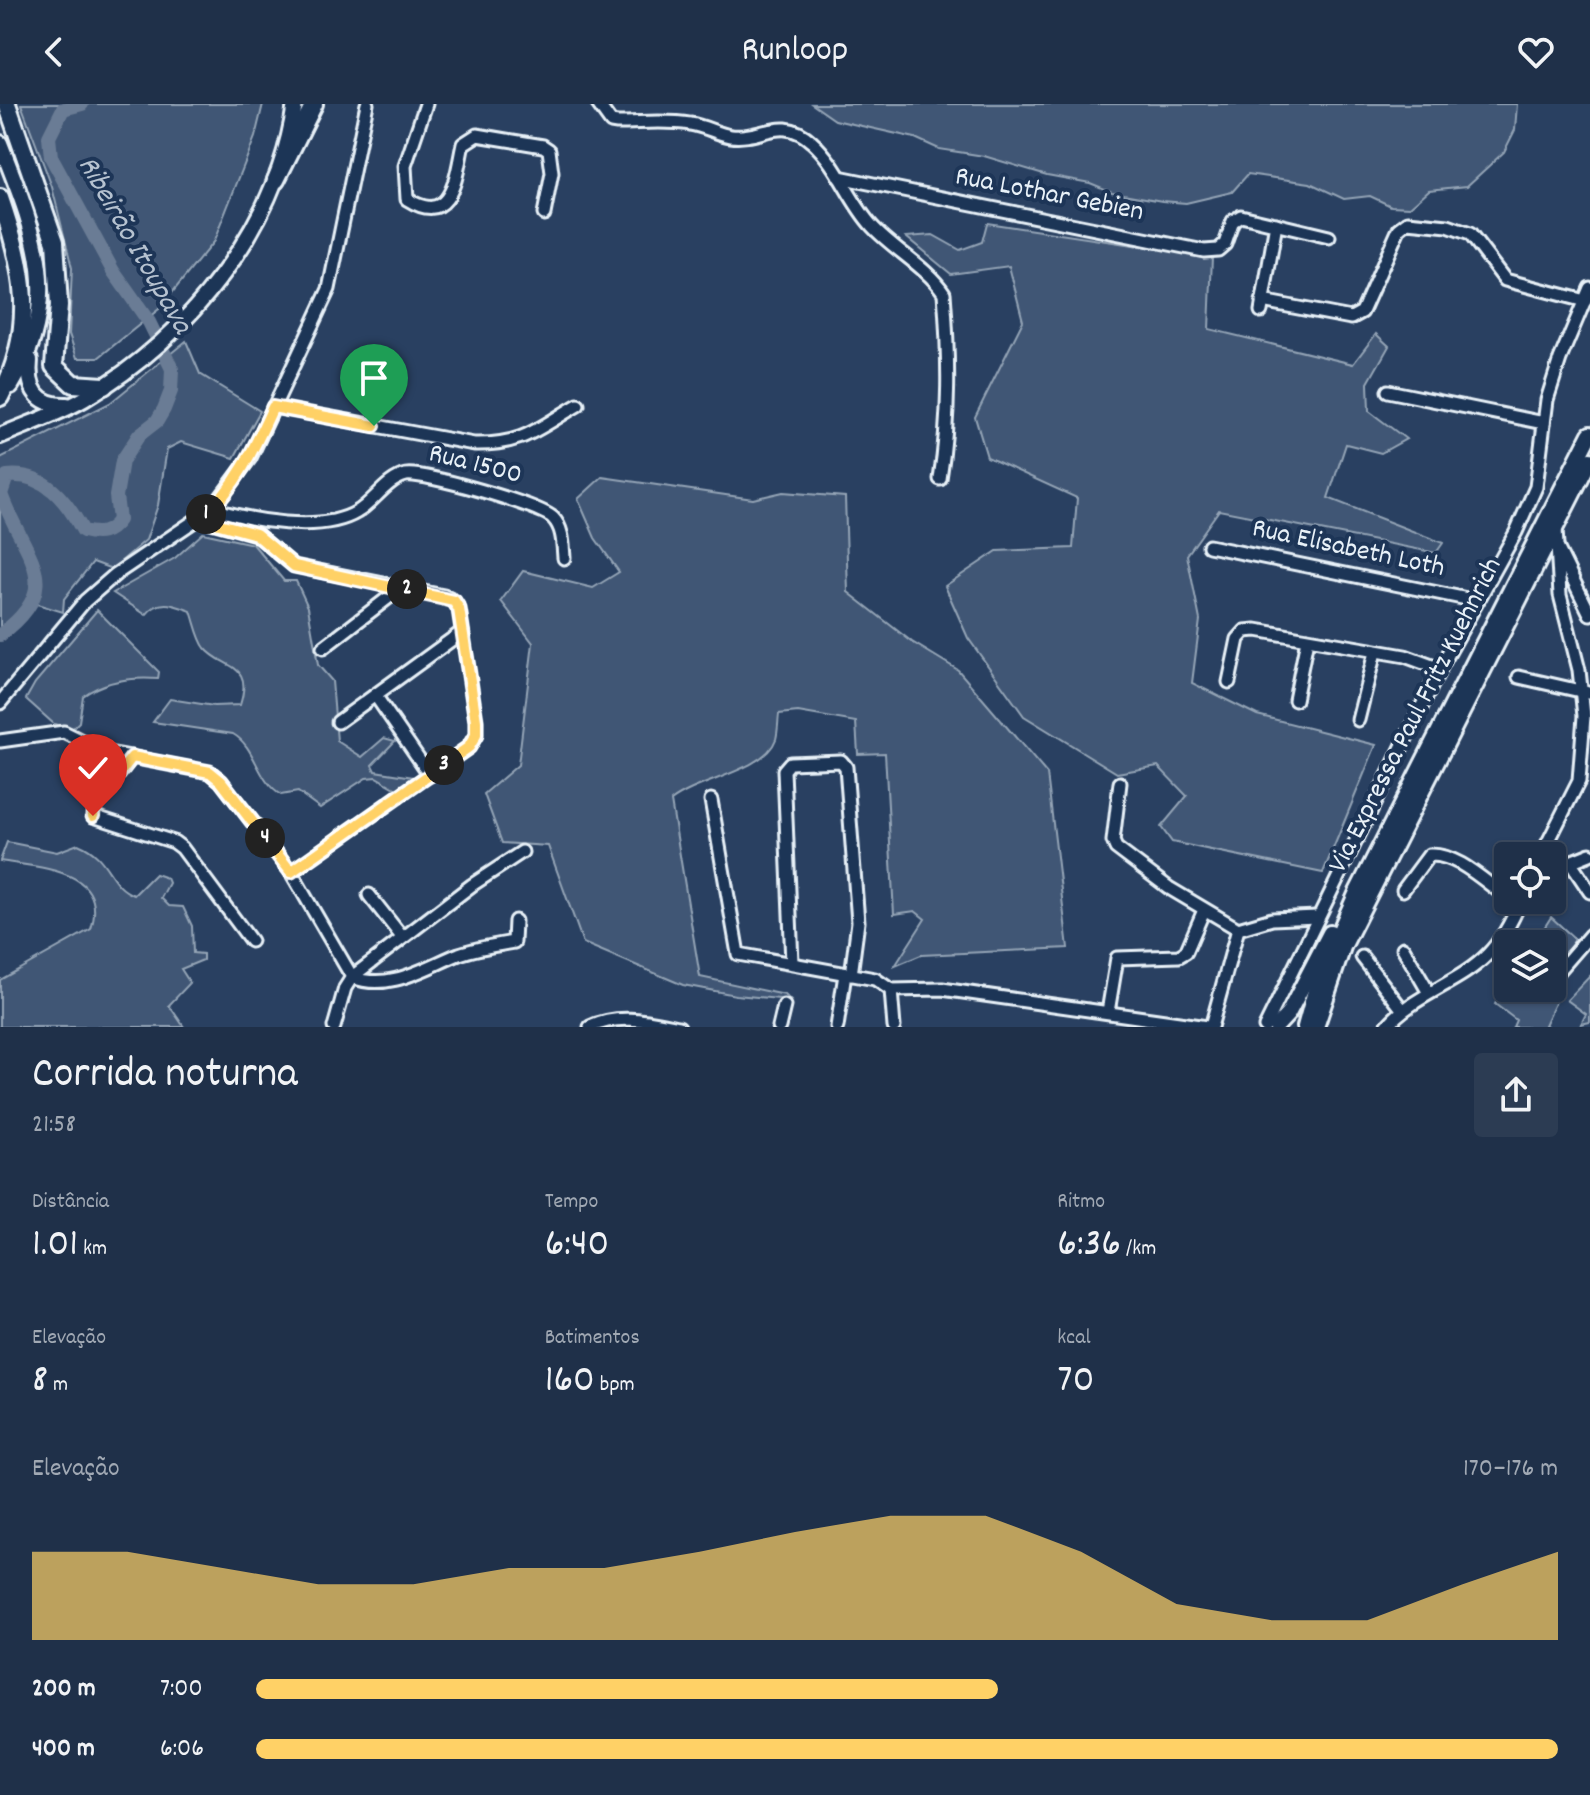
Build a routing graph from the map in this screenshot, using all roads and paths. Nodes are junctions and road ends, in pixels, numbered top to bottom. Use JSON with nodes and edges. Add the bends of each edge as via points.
{"nodes":[{"id":1,"x":7,"y":104,"type":"edge"},
{"id":2,"x":295,"y":104,"type":"edge"},
{"id":3,"x":314,"y":104,"type":"edge"},
{"id":4,"x":367,"y":104,"type":"edge"},
{"id":5,"x":426,"y":104,"type":"edge"},
{"id":6,"x":598,"y":104,"type":"edge"},
{"id":7,"x":0,"y":143,"type":"edge"},
{"id":8,"x":839,"y":177,"type":"junction"},
{"id":9,"x":276,"y":180,"type":"junction"},
{"id":10,"x":0,"y":198,"type":"edge"},
{"id":11,"x":544,"y":214,"type":"dead end"},
{"id":12,"x":1276,"y":224,"type":"junction"},
{"id":13,"x":1329,"y":237,"type":"dead end"},
{"id":14,"x":1590,"y":288,"type":"edge"},
{"id":15,"x":1585,"y":301,"type":"junction"},
{"id":16,"x":31,"y":352,"type":"junction"},
{"id":17,"x":104,"y":386,"type":"junction"},
{"id":18,"x":1388,"y":391,"type":"dead end"},
{"id":19,"x":0,"y":397,"type":"edge"},
{"id":20,"x":0,"y":403,"type":"edge"},
{"id":21,"x":75,"y":404,"type":"junction"},
{"id":22,"x":578,"y":405,"type":"dead end"},
{"id":23,"x":273,"y":407,"type":"junction"},
{"id":24,"x":1544,"y":423,"type":"junction"},
{"id":25,"x":1590,"y":434,"type":"edge"},
{"id":26,"x":0,"y":436,"type":"edge"},
{"id":27,"x":1590,"y":460,"type":"edge"},
{"id":28,"x":940,"y":479,"type":"dead end"},
{"id":29,"x":212,"y":509,"type":"junction"},
{"id":30,"x":201,"y":519,"type":"junction"},
{"id":31,"x":1555,"y":527,"type":"junction"},
{"id":32,"x":1209,"y":546,"type":"dead end"},
{"id":33,"x":1556,"y":547,"type":"junction"},
{"id":34,"x":564,"y":558,"type":"dead end"},
{"id":35,"x":401,"y":588,"type":"junction"},
{"id":36,"x":1477,"y":601,"type":"junction"},
{"id":37,"x":1590,"y":614,"type":"edge"},
{"id":38,"x":462,"y":632,"type":"junction"},
{"id":39,"x":1307,"y":640,"type":"junction"},
{"id":40,"x":323,"y":648,"type":"dead end"},
{"id":41,"x":1375,"y":652,"type":"junction"},
{"id":42,"x":1440,"y":669,"type":"junction"},
{"id":43,"x":1519,"y":677,"type":"dead end"},
{"id":44,"x":1229,"y":682,"type":"dead end"},
{"id":45,"x":1586,"y":692,"type":"edge"},
{"id":46,"x":375,"y":695,"type":"junction"},
{"id":47,"x":1295,"y":700,"type":"dead end"},
{"id":48,"x":0,"y":703,"type":"edge"},
{"id":49,"x":1358,"y":720,"type":"dead end"},
{"id":50,"x":338,"y":722,"type":"dead end"},
{"id":51,"x":0,"y":741,"type":"edge"},
{"id":52,"x":132,"y":757,"type":"junction"},
{"id":53,"x":430,"y":775,"type":"junction"},
{"id":54,"x":1584,"y":782,"type":"edge"},
{"id":55,"x":1120,"y":783,"type":"dead end"},
{"id":56,"x":711,"y":800,"type":"dead end"},
{"id":57,"x":1549,"y":842,"type":"edge"},
{"id":58,"x":522,"y":852,"type":"dead end"},
{"id":59,"x":1590,"y":854,"type":"edge"},
{"id":60,"x":1566,"y":861,"type":"edge"},
{"id":61,"x":1570,"y":862,"type":"junction"},
{"id":62,"x":291,"y":872,"type":"junction"},
{"id":63,"x":1494,"y":887,"type":"edge"},
{"id":64,"x":1403,"y":890,"type":"dead end"},
{"id":65,"x":1357,"y":892,"type":"junction"},
{"id":66,"x":1590,"y":892,"type":"edge"},
{"id":67,"x":369,"y":895,"type":"dead end"},
{"id":68,"x":1204,"y":910,"type":"junction"},
{"id":69,"x":1508,"y":914,"type":"edge"},
{"id":70,"x":1317,"y":917,"type":"junction"},
{"id":71,"x":515,"y":921,"type":"dead end"},
{"id":72,"x":1238,"y":929,"type":"junction"},
{"id":73,"x":1590,"y":935,"type":"edge"},
{"id":74,"x":402,"y":937,"type":"junction"},
{"id":75,"x":251,"y":941,"type":"dead end"},
{"id":76,"x":1403,"y":948,"type":"dead end"},
{"id":77,"x":1362,"y":957,"type":"dead end"},
{"id":78,"x":792,"y":963,"type":"junction"},
{"id":79,"x":1566,"y":963,"type":"edge"},
{"id":80,"x":848,"y":974,"type":"junction"},
{"id":81,"x":352,"y":977,"type":"junction"},
{"id":82,"x":891,"y":990,"type":"junction"},
{"id":83,"x":1429,"y":993,"type":"junction"},
{"id":84,"x":1277,"y":1003,"type":"junction"},
{"id":85,"x":784,"y":1006,"type":"dead end"},
{"id":86,"x":1402,"y":1009,"type":"junction"},
{"id":87,"x":1108,"y":1012,"type":"junction"},
{"id":88,"x":334,"y":1027,"type":"edge"},
{"id":89,"x":590,"y":1027,"type":"edge"},
{"id":90,"x":679,"y":1027,"type":"edge"},
{"id":91,"x":779,"y":1027,"type":"edge"},
{"id":92,"x":837,"y":1027,"type":"edge"},
{"id":93,"x":894,"y":1027,"type":"edge"},
{"id":94,"x":1209,"y":1027,"type":"edge"},
{"id":95,"x":1265,"y":1027,"type":"edge"},
{"id":96,"x":1276,"y":1027,"type":"edge"},
{"id":97,"x":1305,"y":1027,"type":"edge"},
{"id":98,"x":1316,"y":1027,"type":"edge"},
{"id":99,"x":1386,"y":1027,"type":"edge"}],
"edges":[{"from":1,"to":17,"type":"highway","via":[[55,242],[59,305],[54,366],[73,384]]},
{"from":2,"to":9,"type":"main road"},
{"from":3,"to":9,"type":"highway"},
{"from":4,"to":23,"type":"street","via":[[329,289]]},
{"from":5,"to":11,"type":"street","via":[[405,166],[407,199],[432,207],[442,204],[451,194],[463,144],[477,135],[549,150],[552,173]]},
{"from":6,"to":8,"type":"street","via":[[617,123],[686,123],[734,136],[788,129],[812,141]]},
{"from":7,"to":16,"type":"main road","via":[[32,227],[40,265],[39,318]]},
{"from":8,"to":12,"type":"street","name":"Rua Lothar Gebien","via":[[1204,251],[1225,244],[1233,221],[1241,216]]},
{"from":8,"to":28,"type":"street","via":[[859,212],[944,293],[950,379]]},
{"from":9,"to":17,"type":"main road","via":[[221,276],[145,355]]},
{"from":10,"to":19,"type":"highway","via":[[21,268],[24,304],[15,362]]},
{"from":12,"to":13,"type":"street"},
{"from":12,"to":15,"type":"street","via":[[1262,306],[1357,316],[1399,229],[1408,222],[1470,234],[1505,280]]},
{"from":14,"to":15,"type":"street"},
{"from":15,"to":24,"type":"street","via":[[1555,373]]},
{"from":16,"to":20,"type":"main road"},
{"from":16,"to":21,"type":"main road","via":[[28,377],[35,395],[56,405]]},
{"from":17,"to":21,"type":"main road"},
{"from":18,"to":24,"type":"street"},
{"from":21,"to":26,"type":"main road"},
{"from":22,"to":23,"type":"street","via":[[534,434],[495,444]]},
{"from":23,"to":29,"type":"street","via":[[250,458]]},
{"from":24,"to":36,"type":"street","via":[[1536,487]]},
{"from":25,"to":65,"type":"main road","name":"Via Expressa Paul Fritz Kuehnrich"},
{"from":27,"to":31,"type":"main road","name":"Via Expressa Paul Fritz Kuehnrich"},
{"from":29,"to":30,"type":"street"},
{"from":29,"to":34,"type":"street","name":"Rua 1500","via":[[283,524],[344,518],[360,511],[397,478],[422,476],[531,505],[553,517],[562,535]]},
{"from":30,"to":35,"type":"street","via":[[256,534],[294,566]]},
{"from":30,"to":48,"type":"street","via":[[99,588]]},
{"from":31,"to":33,"type":"street"},
{"from":31,"to":98,"type":"main road","name":"Via Expressa Paul Fritz Kuehnrich","via":[[1343,947]]},
{"from":32,"to":36,"type":"street","name":"Rua Elisabeth Loth"},
{"from":33,"to":37,"type":"street"},
{"from":33,"to":45,"type":"street","via":[[1560,595]]},
{"from":35,"to":38,"type":"street","via":[[454,601]]},
{"from":35,"to":40,"type":"street"},
{"from":36,"to":42,"type":"street"},
{"from":38,"to":46,"type":"street"},
{"from":38,"to":53,"type":"street","via":[[476,735],[469,747]]},
{"from":39,"to":41,"type":"street"},
{"from":39,"to":44,"type":"street","via":[[1245,631],[1238,639]]},
{"from":39,"to":47,"type":"street"},
{"from":41,"to":42,"type":"street","via":[[1428,661]]},
{"from":41,"to":49,"type":"street"},
{"from":42,"to":70,"type":"street"},
{"from":43,"to":45,"type":"street"},
{"from":45,"to":54,"type":"street"},
{"from":46,"to":50,"type":"street"},
{"from":46,"to":53,"type":"street"},
{"from":51,"to":52,"type":"street","via":[[64,732],[93,748]]},
{"from":52,"to":62,"type":"street","via":[[210,772]]},
{"from":52,"to":75,"type":"street","via":[[94,806],[93,816],[182,848]]},
{"from":53,"to":62,"type":"street"},
{"from":54,"to":57,"type":"street"},
{"from":55,"to":68,"type":"street","via":[[1116,848]]},
{"from":56,"to":78,"type":"street","via":[[738,954]]},
{"from":58,"to":74,"type":"street"},
{"from":59,"to":61,"type":"street"},
{"from":60,"to":61,"type":"street"},
{"from":61,"to":66,"type":"street"},
{"from":62,"to":81,"type":"street"},
{"from":63,"to":64,"type":"street","via":[[1454,860],[1429,855]]},
{"from":65,"to":96,"type":"main road"},
{"from":65,"to":97,"type":"main road","name":"Via Expressa Paul Fritz Kuehnrich","via":[[1323,968]]},
{"from":67,"to":74,"type":"street"},
{"from":68,"to":72,"type":"street"},
{"from":68,"to":87,"type":"street","via":[[1186,952],[1179,956],[1117,958]]},
{"from":69,"to":83,"type":"street","via":[[1488,954]]},
{"from":70,"to":72,"type":"street","via":[[1272,919]]},
{"from":70,"to":84,"type":"street"},
{"from":71,"to":81,"type":"street","via":[[514,942],[461,953],[410,976],[370,982]]},
{"from":72,"to":94,"type":"street"},
{"from":73,"to":79,"type":"street"},
{"from":74,"to":81,"type":"street"},
{"from":76,"to":83,"type":"street"},
{"from":77,"to":86,"type":"street"},
{"from":78,"to":80,"type":"street"},
{"from":78,"to":80,"type":"street","via":[[784,770],[790,763],[841,761],[846,767],[858,922]]},
{"from":80,"to":82,"type":"street","via":[[875,979]]},
{"from":80,"to":92,"type":"street"},
{"from":81,"to":88,"type":"street"},
{"from":82,"to":87,"type":"street","via":[[942,989]]},
{"from":82,"to":93,"type":"street"},
{"from":83,"to":86,"type":"street"},
{"from":84,"to":95,"type":"street"},
{"from":84,"to":96,"type":"street"},
{"from":85,"to":91,"type":"street"},
{"from":86,"to":99,"type":"street"},
{"from":87,"to":94,"type":"street"},
{"from":89,"to":90,"type":"street","via":[[629,1018]]}]}
